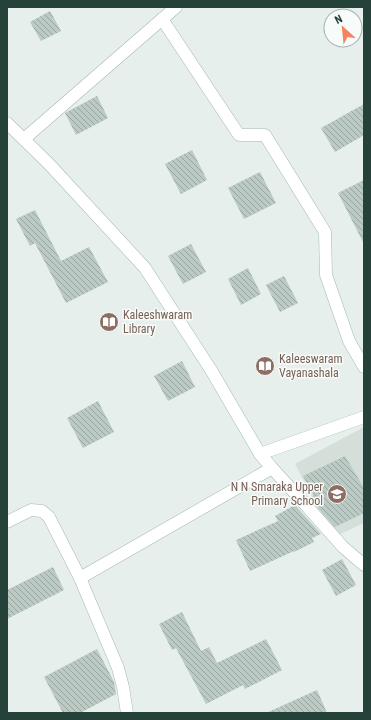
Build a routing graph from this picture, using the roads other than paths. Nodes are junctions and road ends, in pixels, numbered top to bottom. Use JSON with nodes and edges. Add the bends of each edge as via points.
{"nodes":[{"id":1,"x":176,"y":7,"type":"edge"},
{"id":2,"x":162,"y":19,"type":"junction"},
{"id":3,"x":7,"y":123,"type":"edge"},
{"id":4,"x":24,"y":139,"type":"junction"},
{"id":5,"x":364,"y":367,"type":"edge"},
{"id":6,"x":364,"y":417,"type":"edge"},
{"id":7,"x":260,"y":454,"type":"junction"},
{"id":8,"x":272,"y":468,"type":"junction"},
{"id":9,"x":7,"y":522,"type":"edge"},
{"id":10,"x":364,"y":565,"type":"edge"},
{"id":11,"x":80,"y":578,"type":"junction"},
{"id":12,"x":127,"y":713,"type":"edge"}],
"edges":[{"from":1,"to":2,"type":"street"},
{"from":2,"to":4,"type":"street"},
{"from":2,"to":5,"type":"street","via":[[240,135],[265,135],[325,232],[326,275],[349,341]]},
{"from":3,"to":4,"type":"street"},
{"from":4,"to":7,"type":"street","via":[[145,268],[211,370]]},
{"from":6,"to":7,"type":"street"},
{"from":7,"to":8,"type":"street"},
{"from":8,"to":10,"type":"street","via":[[343,547]]},
{"from":8,"to":11,"type":"street"},
{"from":9,"to":11,"type":"street","via":[[30,510],[42,511],[49,517]]},
{"from":11,"to":12,"type":"street","via":[[118,668]]}]}
